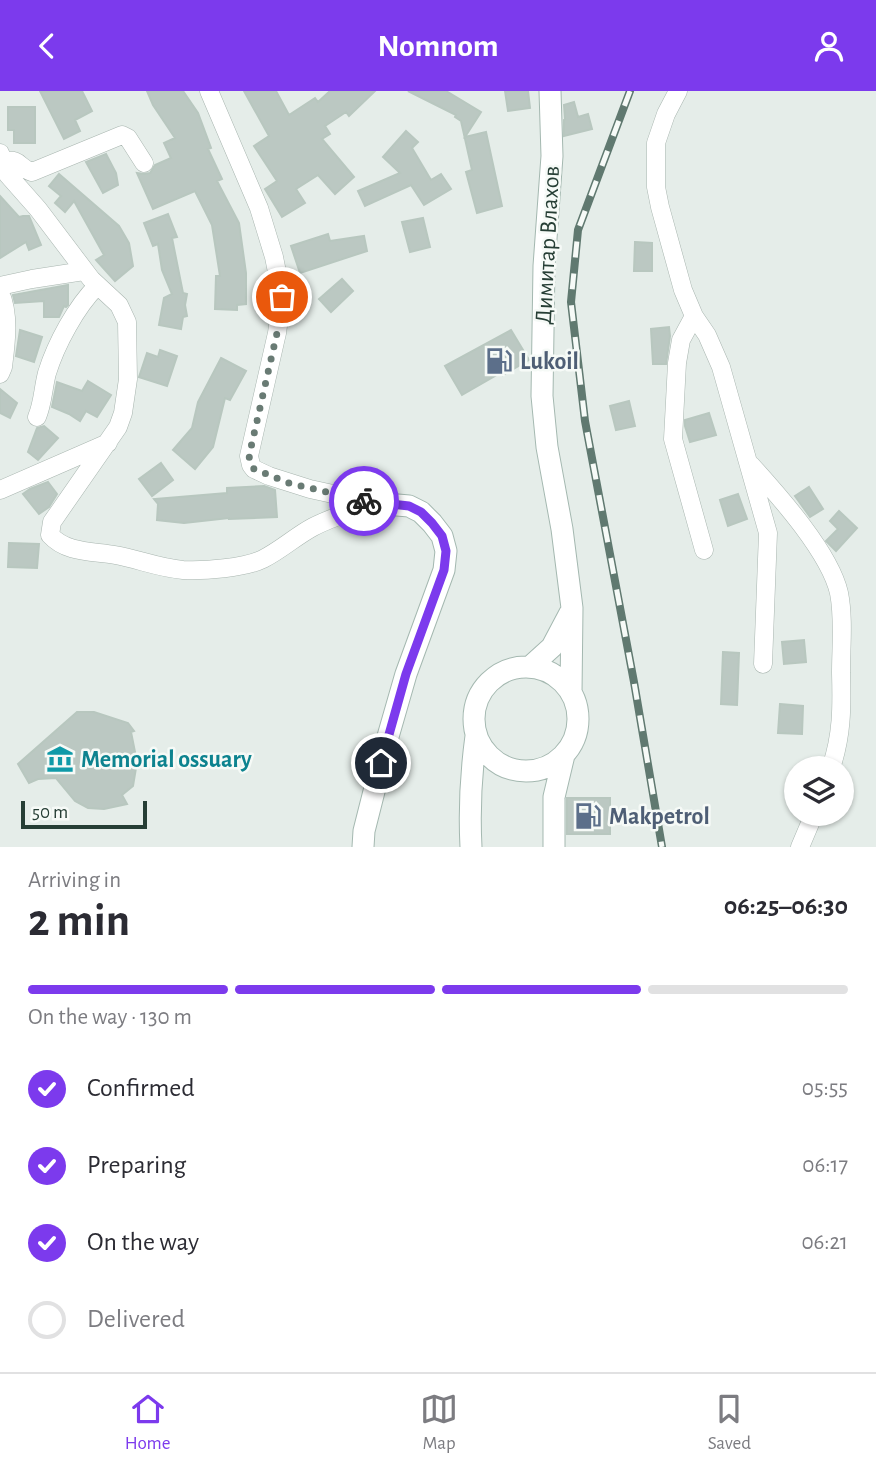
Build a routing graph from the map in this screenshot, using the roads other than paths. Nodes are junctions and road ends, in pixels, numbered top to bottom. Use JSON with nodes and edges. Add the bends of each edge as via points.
{"nodes":[{"id":1,"x":209,"y":91,"type":"edge"},
{"id":2,"x":550,"y":91,"type":"edge"},
{"id":3,"x":678,"y":91,"type":"edge"},
{"id":4,"x":2,"y":157,"type":"edge"},
{"id":5,"x":144,"y":163,"type":"dead end"},
{"id":6,"x":84,"y":271,"type":"junction"},
{"id":7,"x":0,"y":286,"type":"edge"},
{"id":8,"x":97,"y":286,"type":"junction"},
{"id":9,"x":0,"y":292,"type":"edge"},
{"id":10,"x":694,"y":316,"type":"junction"},
{"id":11,"x":0,"y":374,"type":"edge"},
{"id":12,"x":37,"y":417,"type":"dead end"},
{"id":13,"x":108,"y":443,"type":"junction"},
{"id":14,"x":747,"y":460,"type":"junction"},
{"id":15,"x":0,"y":490,"type":"edge"},
{"id":16,"x":374,"y":503,"type":"junction"},
{"id":17,"x":704,"y":550,"type":"dead end"},
{"id":18,"x":572,"y":608,"type":"junction"},
{"id":19,"x":763,"y":664,"type":"dead end"},
{"id":20,"x":531,"y":666,"type":"junction"},
{"id":21,"x":571,"y":693,"type":"junction"},
{"id":22,"x":476,"y":736,"type":"junction"},
{"id":23,"x":564,"y":755,"type":"junction"},
{"id":24,"x":835,"y":756,"type":"edge"},
{"id":25,"x":509,"y":768,"type":"junction"},
{"id":26,"x":532,"y":771,"type":"junction"},
{"id":27,"x":554,"y":797,"type":"junction"},
{"id":28,"x":469,"y":800,"type":"junction"},
{"id":29,"x":809,"y":826,"type":"edge"},
{"id":30,"x":363,"y":847,"type":"edge"},
{"id":31,"x":471,"y":847,"type":"edge"},
{"id":32,"x":554,"y":847,"type":"edge"},
{"id":33,"x":800,"y":847,"type":"edge"}],
"edges":[{"from":1,"to":16,"type":"street","via":[[259,208],[282,297],[249,456],[251,465],[289,483]]},
{"from":2,"to":18,"type":"main road","name":"Димитар Влахов","via":[[552,156],[542,396]]},
{"from":3,"to":10,"type":"street","via":[[656,143],[656,187]]},
{"from":4,"to":5,"type":"street","via":[[32,172],[122,135]]},
{"from":4,"to":6,"type":"street","via":[[8,175]]},
{"from":6,"to":7,"type":"street"},
{"from":6,"to":8,"type":"street"},
{"from":8,"to":12,"type":"street","via":[[83,299],[51,362]]},
{"from":8,"to":13,"type":"street","via":[[119,305],[127,322],[125,401]]},
{"from":9,"to":11,"type":"street","via":[[6,320]]},
{"from":10,"to":14,"type":"street","via":[[721,367]]},
{"from":10,"to":17,"type":"street","via":[[681,340],[677,363],[673,439]]},
{"from":13,"to":15,"type":"street"},
{"from":13,"to":16,"type":"street","via":[[52,522],[50,535],[56,542],[184,570],[244,565],[313,527]]},
{"from":14,"to":19,"type":"street","via":[[768,533]]},
{"from":14,"to":24,"type":"street","via":[[818,549],[839,592],[842,713]]},
{"from":16,"to":30,"type":"main road","via":[[409,506],[421,512],[442,536],[446,551],[444,570],[387,740]]},
{"from":18,"to":20,"type":"main road","via":[[552,647]]},
{"from":18,"to":21,"type":"main road","name":"Димитар Влахов"},
{"from":20,"to":21,"type":"main road","via":[[561,680]]},
{"from":20,"to":22,"type":"main road","via":[[510,669],[491,679],[478,695],[473,716]]},
{"from":21,"to":23,"type":"main road","via":[[578,725]]},
{"from":22,"to":25,"type":"main road","via":[[495,762]]},
{"from":22,"to":28,"type":"main road"},
{"from":23,"to":26,"type":"main road"},
{"from":23,"to":27,"type":"main road"},
{"from":25,"to":26,"type":"main road"},
{"from":25,"to":28,"type":"main road","via":[[479,785]]},
{"from":26,"to":27,"type":"main road"},
{"from":27,"to":32,"type":"main road"},
{"from":28,"to":31,"type":"main road"},
{"from":29,"to":33,"type":"street"}]}
